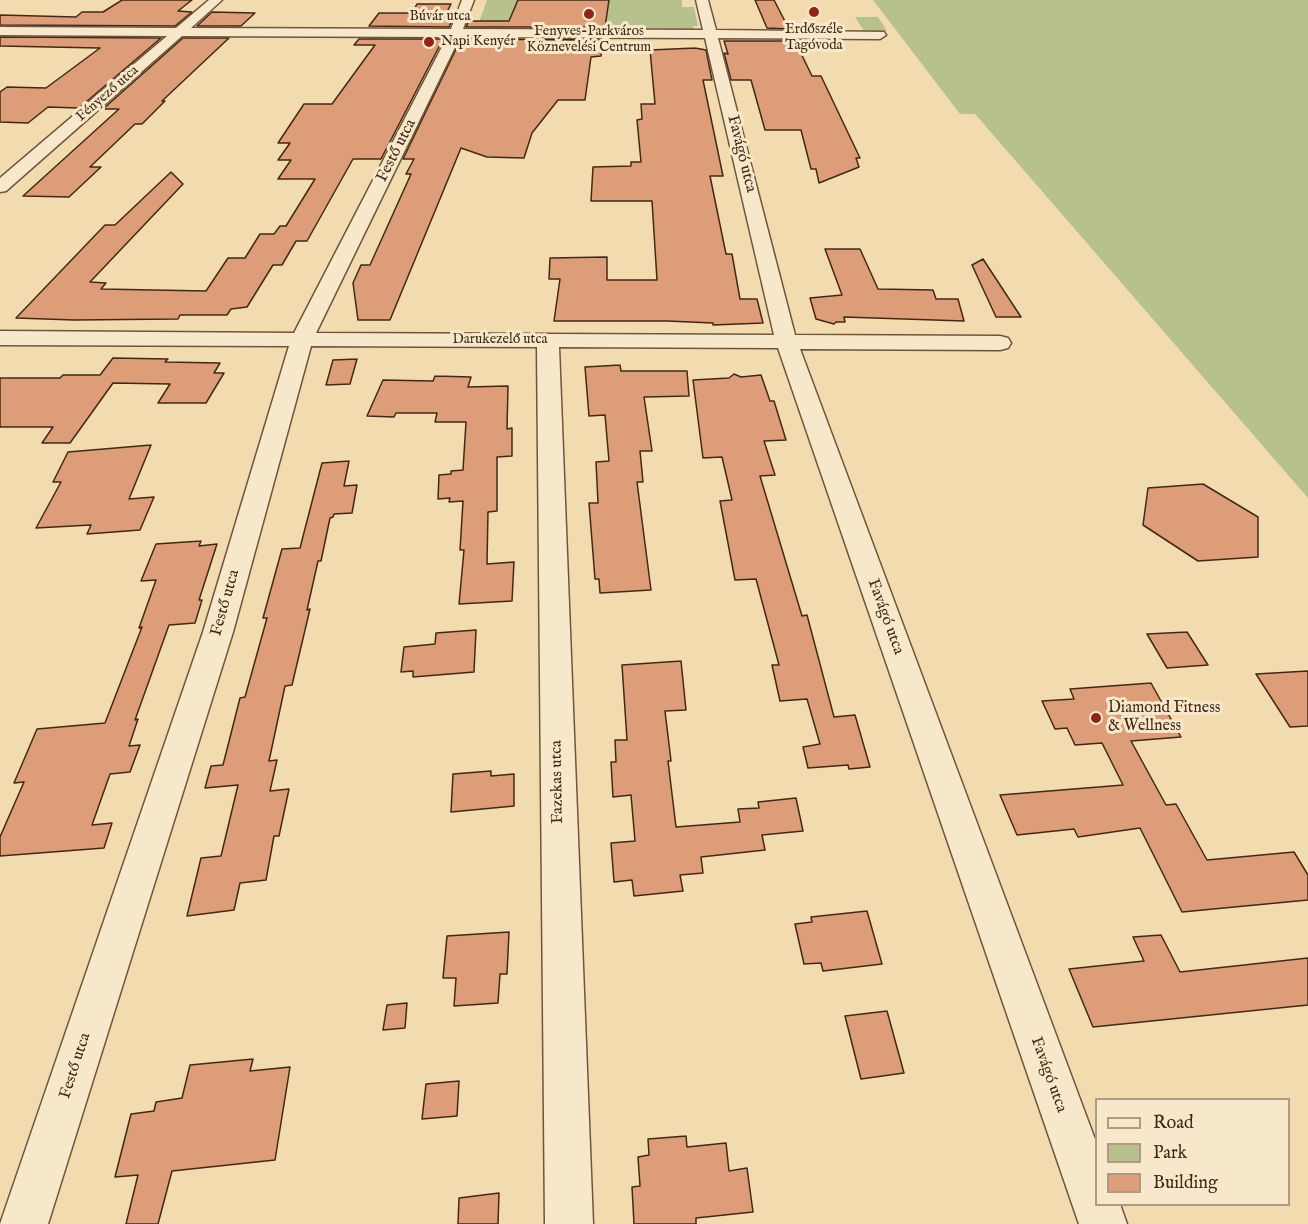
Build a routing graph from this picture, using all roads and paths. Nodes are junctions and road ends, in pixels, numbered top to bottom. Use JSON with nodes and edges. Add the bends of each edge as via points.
{"nodes":[{"id":1,"x":216,"y":0,"type":"edge"},
{"id":2,"x":468,"y":0,"type":"edge"},
{"id":3,"x":702,"y":0,"type":"edge"},
{"id":4,"x":0,"y":31,"type":"edge"},
{"id":5,"x":180,"y":32,"type":"junction"},
{"id":6,"x":456,"y":32,"type":"junction"},
{"id":7,"x":711,"y":34,"type":"junction"},
{"id":8,"x":880,"y":35,"type":"dead end"},
{"id":9,"x":0,"y":187,"type":"edge"},
{"id":10,"x":0,"y":338,"type":"edge"},
{"id":11,"x":302,"y":339,"type":"junction"},
{"id":12,"x":548,"y":340,"type":"junction"},
{"id":13,"x":786,"y":341,"type":"junction"},
{"id":14,"x":1000,"y":343,"type":"dead end"},
{"id":15,"x":1095,"y":1202,"type":"edge"},
{"id":16,"x":1097,"y":1206,"type":"edge"},
{"id":17,"x":24,"y":1224,"type":"edge"},
{"id":18,"x":569,"y":1224,"type":"edge"},
{"id":19,"x":1103,"y":1224,"type":"edge"}],
"edges":[{"from":1,"to":5,"type":"street","name":"Fényező utca"},
{"from":2,"to":6,"type":"street","name":"Festő utca"},
{"from":3,"to":7,"type":"street","name":"Favágó utca"},
{"from":4,"to":5,"type":"street","name":"Búvár utca"},
{"from":5,"to":6,"type":"street","name":"Búvár utca"},
{"from":5,"to":9,"type":"street","name":"Fényező utca"},
{"from":6,"to":7,"type":"street","name":"Búvár utca"},
{"from":6,"to":11,"type":"street","name":"Festő utca"},
{"from":7,"to":8,"type":"street","name":"Búvár utca"},
{"from":7,"to":13,"type":"street","name":"Favágó utca"},
{"from":10,"to":11,"type":"street","name":"Darukezelő utca"},
{"from":11,"to":12,"type":"street","name":"Darukezelő utca"},
{"from":11,"to":17,"type":"street","name":"Festő utca","via":[[218,632]]},
{"from":12,"to":13,"type":"street","name":"Darukezelő utca"},
{"from":12,"to":18,"type":"street","name":"Fazekas utca"},
{"from":13,"to":14,"type":"street","name":"Darukezelő utca"},
{"from":13,"to":15,"type":"street","name":"Favágó utca"},
{"from":16,"to":19,"type":"street","name":"Favágó utca"}]}
